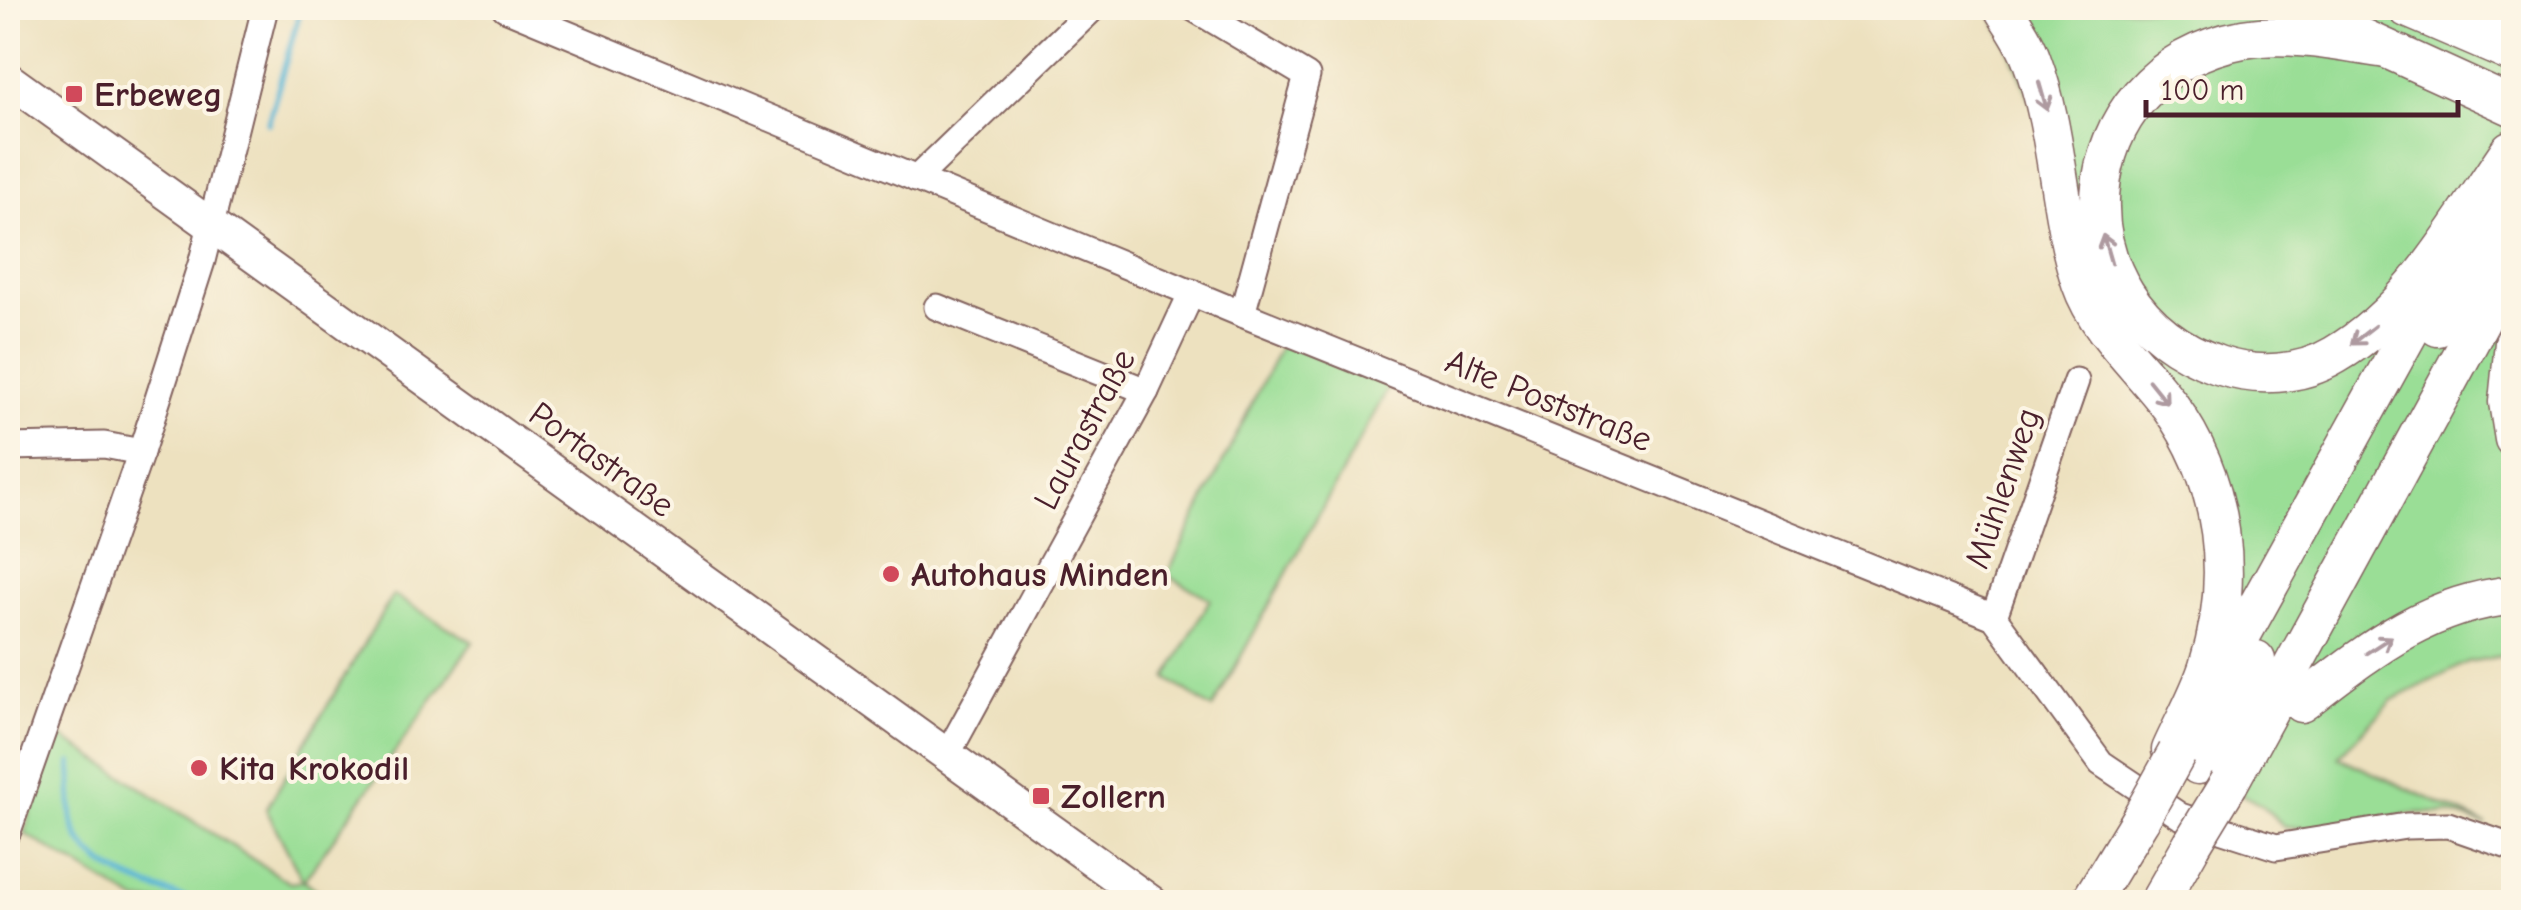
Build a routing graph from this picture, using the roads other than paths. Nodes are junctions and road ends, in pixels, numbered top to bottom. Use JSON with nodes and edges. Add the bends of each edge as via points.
{"nodes":[{"id":1,"x":265,"y":8,"type":"edge"},
{"id":2,"x":506,"y":8,"type":"edge"},
{"id":3,"x":1093,"y":8,"type":"edge"},
{"id":4,"x":1193,"y":8,"type":"edge"},
{"id":5,"x":2003,"y":8,"type":"edge"},
{"id":6,"x":2297,"y":8,"type":"edge"},
{"id":7,"x":2407,"y":8,"type":"edge"},
{"id":8,"x":2495,"y":8,"type":"edge"},
{"id":9,"x":2514,"y":16,"type":"edge"},
{"id":10,"x":2386,"y":50,"type":"junction"},
{"id":11,"x":2514,"y":54,"type":"edge"},
{"id":12,"x":8,"y":80,"type":"edge"},
{"id":13,"x":2514,"y":107,"type":"edge"},
{"id":14,"x":2512,"y":146,"type":"edge"},
{"id":15,"x":916,"y":179,"type":"junction"},
{"id":16,"x":2514,"y":188,"type":"edge"},
{"id":17,"x":211,"y":228,"type":"junction"},
{"id":18,"x":2514,"y":260,"type":"edge"},
{"id":19,"x":1192,"y":292,"type":"junction"},
{"id":20,"x":938,"y":307,"type":"dead end"},
{"id":21,"x":2514,"y":312,"type":"edge"},
{"id":22,"x":1242,"y":314,"type":"junction"},
{"id":23,"x":2514,"y":343,"type":"edge"},
{"id":24,"x":2076,"y":381,"type":"dead end"},
{"id":25,"x":1146,"y":392,"type":"junction"},
{"id":26,"x":2514,"y":440,"type":"edge"},
{"id":27,"x":8,"y":447,"type":"edge"},
{"id":28,"x":141,"y":452,"type":"junction"},
{"id":29,"x":2514,"y":595,"type":"edge"},
{"id":30,"x":1994,"y":618,"type":"junction"},
{"id":31,"x":2300,"y":703,"type":"junction"},
{"id":32,"x":946,"y":755,"type":"junction"},
{"id":33,"x":2204,"y":769,"type":"junction"},
{"id":34,"x":8,"y":831,"type":"edge"},
{"id":35,"x":2176,"y":836,"type":"junction"},
{"id":36,"x":2514,"y":848,"type":"edge"},
{"id":37,"x":1151,"y":902,"type":"edge"},
{"id":38,"x":2090,"y":902,"type":"edge"},
{"id":39,"x":2114,"y":902,"type":"edge"},
{"id":40,"x":2158,"y":902,"type":"edge"},
{"id":41,"x":2176,"y":902,"type":"edge"}],
"edges":[{"from":1,"to":17,"type":"street"},
{"from":2,"to":15,"type":"street","name":"Alte Poststraße"},
{"from":3,"to":15,"type":"street"},
{"from":4,"to":22,"type":"street","via":[[1307,76]]},
{"from":5,"to":33,"type":"highway","one_way":true,"via":[[2031,58],[2049,119],[2083,289],[2172,409],[2212,485],[2226,567],[2208,666]]},
{"from":6,"to":10,"type":"highway"},
{"from":7,"to":11,"type":"highway"},
{"from":8,"to":9,"type":"highway"},
{"from":10,"to":13,"type":"highway"},
{"from":14,"to":10,"type":"highway","one_way":true,"via":[[2392,310],[2334,356],[2309,367],[2257,374],[2189,355],[2160,336],[2123,293],[2104,248],[2098,206],[2104,159],[2126,111],[2156,79],[2242,40],[2277,36]]},
{"from":12,"to":17,"type":"main road","name":"Portastraße"},
{"from":14,"to":33,"type":"highway"},
{"from":15,"to":19,"type":"street","name":"Alte Poststraße"},
{"from":16,"to":33,"type":"highway"},
{"from":17,"to":28,"type":"street"},
{"from":17,"to":32,"type":"main road","name":"Portastraße"},
{"from":18,"to":33,"type":"highway"},
{"from":19,"to":22,"type":"street","name":"Alte Poststraße"},
{"from":19,"to":25,"type":"street","name":"Laurastraße"},
{"from":20,"to":25,"type":"street"},
{"from":21,"to":31,"type":"highway"},
{"from":22,"to":30,"type":"street","name":"Alte Poststraße"},
{"from":23,"to":26,"type":"highway","via":[[2508,402]]},
{"from":24,"to":30,"type":"street","name":"Mühlenweg"},
{"from":25,"to":32,"type":"street","name":"Laurastraße"},
{"from":27,"to":28,"type":"street","via":[[104,445]]},
{"from":28,"to":34,"type":"street"},
{"from":31,"to":29,"type":"highway","one_way":true,"via":[[2418,620]]},
{"from":30,"to":36,"type":"street","via":[[2101,762],[2180,816],[2276,847],[2448,825]]},
{"from":31,"to":33,"type":"highway"},
{"from":32,"to":37,"type":"main road","name":"Portastraße"},
{"from":33,"to":35,"type":"highway","bridge":true},
{"from":33,"to":35,"type":"highway"},
{"from":35,"to":38,"type":"highway"},
{"from":35,"to":39,"type":"highway"},
{"from":35,"to":40,"type":"highway"},
{"from":35,"to":41,"type":"highway"}]}
